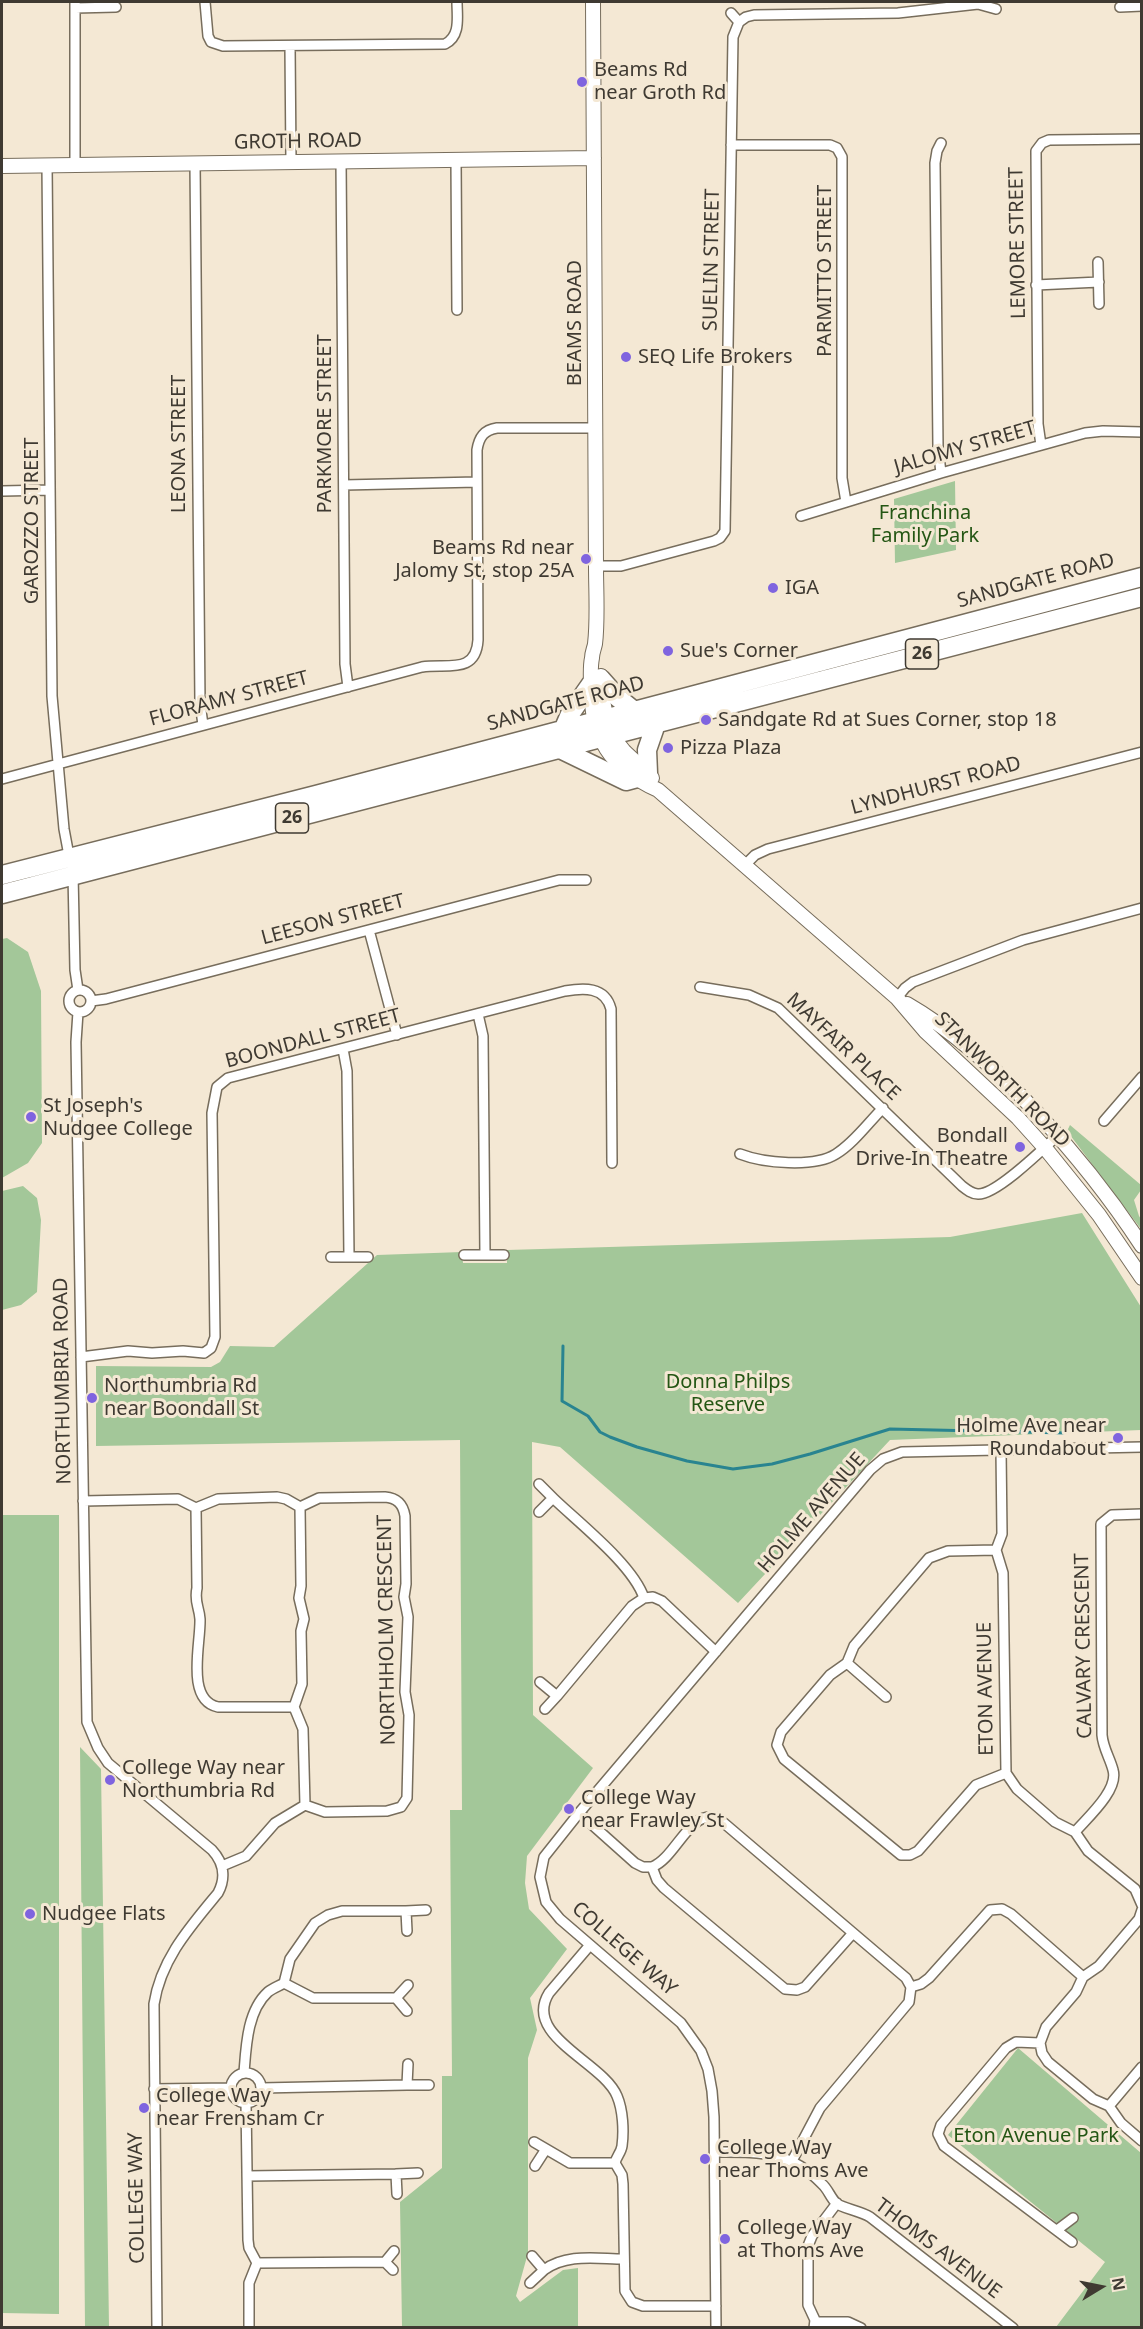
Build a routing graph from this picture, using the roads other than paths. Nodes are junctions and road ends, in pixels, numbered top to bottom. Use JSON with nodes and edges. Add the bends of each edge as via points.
{"nodes":[{"id":1,"x":205,"y":2,"type":"edge"},
{"id":2,"x":457,"y":2,"type":"edge"},
{"id":3,"x":593,"y":2,"type":"edge"},
{"id":4,"x":75,"y":5,"type":"edge"},
{"id":5,"x":1142,"y":6,"type":"edge"},
{"id":6,"x":116,"y":7,"type":"dead end"},
{"id":7,"x":1120,"y":7,"type":"dead end"},
{"id":8,"x":996,"y":9,"type":"dead end"},
{"id":9,"x":732,"y":13,"type":"dead end"},
{"id":10,"x":739,"y":22,"type":"junction"},
{"id":11,"x":290,"y":46,"type":"junction"},
{"id":12,"x":1142,"y":139,"type":"edge"},
{"id":13,"x":941,"y":143,"type":"dead end"},
{"id":14,"x":731,"y":145,"type":"junction"},
{"id":15,"x":594,"y":158,"type":"junction"},
{"id":16,"x":456,"y":160,"type":"junction"},
{"id":17,"x":341,"y":161,"type":"junction"},
{"id":18,"x":291,"y":162,"type":"junction"},
{"id":19,"x":195,"y":163,"type":"junction"},
{"id":20,"x":47,"y":165,"type":"junction"},
{"id":21,"x":75,"y":165,"type":"junction"},
{"id":22,"x":2,"y":166,"type":"edge"},
{"id":23,"x":1098,"y":262,"type":"dead end"},
{"id":24,"x":1099,"y":282,"type":"junction"},
{"id":25,"x":1036,"y":285,"type":"junction"},
{"id":26,"x":1099,"y":304,"type":"dead end"},
{"id":27,"x":457,"y":310,"type":"dead end"},
{"id":28,"x":595,"y":428,"type":"junction"},
{"id":29,"x":1142,"y":432,"type":"edge"},
{"id":30,"x":1041,"y":445,"type":"junction"},
{"id":31,"x":941,"y":473,"type":"junction"},
{"id":32,"x":477,"y":482,"type":"junction"},
{"id":33,"x":344,"y":485,"type":"junction"},
{"id":34,"x":50,"y":490,"type":"junction"},
{"id":35,"x":2,"y":491,"type":"edge"},
{"id":36,"x":846,"y":502,"type":"junction"},
{"id":37,"x":801,"y":516,"type":"dead end"},
{"id":38,"x":596,"y":566,"type":"junction"},
{"id":39,"x":1142,"y":577,"type":"edge"},
{"id":40,"x":1142,"y":597,"type":"edge"},
{"id":41,"x":596,"y":682,"type":"junction"},
{"id":42,"x":348,"y":687,"type":"junction"},
{"id":43,"x":633,"y":710,"type":"junction"},
{"id":44,"x":600,"y":719,"type":"junction"},
{"id":45,"x":656,"y":724,"type":"junction"},
{"id":46,"x":203,"y":725,"type":"junction"},
{"id":47,"x":564,"y":728,"type":"junction"},
{"id":48,"x":607,"y":737,"type":"junction"},
{"id":49,"x":560,"y":749,"type":"junction"},
{"id":50,"x":1142,"y":752,"type":"edge"},
{"id":51,"x":57,"y":764,"type":"junction"},
{"id":52,"x":642,"y":776,"type":"junction"},
{"id":53,"x":2,"y":779,"type":"edge"},
{"id":54,"x":745,"y":865,"type":"junction"},
{"id":55,"x":71,"y":866,"type":"junction"},
{"id":56,"x":2,"y":875,"type":"edge"},
{"id":57,"x":586,"y":880,"type":"dead end"},
{"id":58,"x":2,"y":894,"type":"edge"},
{"id":59,"x":1142,"y":908,"type":"edge"},
{"id":60,"x":369,"y":930,"type":"junction"},
{"id":61,"x":700,"y":987,"type":"dead end"},
{"id":62,"x":78,"y":990,"type":"junction"},
{"id":63,"x":897,"y":998,"type":"junction"},
{"id":64,"x":91,"y":1001,"type":"junction"},
{"id":65,"x":78,"y":1012,"type":"junction"},
{"id":66,"x":478,"y":1014,"type":"junction"},
{"id":67,"x":397,"y":1035,"type":"junction"},
{"id":68,"x":343,"y":1049,"type":"junction"},
{"id":69,"x":1142,"y":1077,"type":"edge"},
{"id":70,"x":883,"y":1108,"type":"junction"},
{"id":71,"x":1104,"y":1121,"type":"dead end"},
{"id":72,"x":1057,"y":1136,"type":"junction"},
{"id":73,"x":1045,"y":1148,"type":"junction"},
{"id":74,"x":740,"y":1154,"type":"dead end"},
{"id":75,"x":612,"y":1163,"type":"dead end"},
{"id":76,"x":1142,"y":1246,"type":"edge"},
{"id":77,"x":485,"y":1255,"type":"junction"},
{"id":78,"x":504,"y":1255,"type":"dead end"},
{"id":79,"x":464,"y":1256,"type":"dead end"},
{"id":80,"x":331,"y":1257,"type":"dead end"},
{"id":81,"x":349,"y":1257,"type":"junction"},
{"id":82,"x":368,"y":1257,"type":"dead end"},
{"id":83,"x":1142,"y":1278,"type":"edge"},
{"id":84,"x":81,"y":1357,"type":"junction"},
{"id":85,"x":1142,"y":1447,"type":"edge"},
{"id":86,"x":1001,"y":1450,"type":"junction"},
{"id":87,"x":538,"y":1484,"type":"dead end"},
{"id":88,"x":553,"y":1498,"type":"junction"},
{"id":89,"x":83,"y":1500,"type":"junction"},
{"id":90,"x":300,"y":1506,"type":"junction"},
{"id":91,"x":196,"y":1508,"type":"junction"},
{"id":92,"x":539,"y":1512,"type":"dead end"},
{"id":93,"x":1142,"y":1514,"type":"edge"},
{"id":94,"x":996,"y":1550,"type":"junction"},
{"id":95,"x":644,"y":1598,"type":"junction"},
{"id":96,"x":716,"y":1652,"type":"junction"},
{"id":97,"x":847,"y":1663,"type":"junction"},
{"id":98,"x":540,"y":1682,"type":"dead end"},
{"id":99,"x":557,"y":1696,"type":"junction"},
{"id":100,"x":886,"y":1697,"type":"dead end"},
{"id":101,"x":294,"y":1707,"type":"junction"},
{"id":102,"x":545,"y":1710,"type":"dead end"},
{"id":103,"x":1006,"y":1773,"type":"junction"},
{"id":104,"x":305,"y":1805,"type":"junction"},
{"id":105,"x":579,"y":1813,"type":"junction"},
{"id":106,"x":1075,"y":1832,"type":"junction"},
{"id":107,"x":222,"y":1866,"type":"junction"},
{"id":108,"x":652,"y":1867,"type":"junction"},
{"id":109,"x":1141,"y":1901,"type":"edge"},
{"id":110,"x":426,"y":1910,"type":"dead end"},
{"id":111,"x":1142,"y":1910,"type":"edge"},
{"id":112,"x":406,"y":1911,"type":"junction"},
{"id":113,"x":407,"y":1931,"type":"dead end"},
{"id":114,"x":853,"y":1933,"type":"junction"},
{"id":115,"x":590,"y":1945,"type":"junction"},
{"id":116,"x":1083,"y":1977,"type":"junction"},
{"id":117,"x":284,"y":1983,"type":"junction"},
{"id":118,"x":408,"y":1985,"type":"dead end"},
{"id":119,"x":911,"y":1987,"type":"junction"},
{"id":120,"x":396,"y":1998,"type":"junction"},
{"id":121,"x":407,"y":2011,"type":"dead end"},
{"id":122,"x":1040,"y":2043,"type":"junction"},
{"id":123,"x":408,"y":2064,"type":"dead end"},
{"id":124,"x":1142,"y":2067,"type":"edge"},
{"id":125,"x":244,"y":2073,"type":"junction"},
{"id":126,"x":407,"y":2085,"type":"junction"},
{"id":127,"x":429,"y":2085,"type":"dead end"},
{"id":128,"x":231,"y":2088,"type":"junction"},
{"id":129,"x":261,"y":2088,"type":"junction"},
{"id":130,"x":154,"y":2090,"type":"junction"},
{"id":131,"x":246,"y":2103,"type":"junction"},
{"id":132,"x":1109,"y":2106,"type":"junction"},
{"id":133,"x":1142,"y":2141,"type":"edge"},
{"id":134,"x":534,"y":2142,"type":"dead end"},
{"id":135,"x":546,"y":2150,"type":"junction"},
{"id":136,"x":715,"y":2152,"type":"junction"},
{"id":137,"x":792,"y":2161,"type":"junction"},
{"id":138,"x":615,"y":2163,"type":"junction"},
{"id":139,"x":535,"y":2166,"type":"dead end"},
{"id":140,"x":418,"y":2173,"type":"dead end"},
{"id":141,"x":396,"y":2174,"type":"junction"},
{"id":142,"x":247,"y":2176,"type":"junction"},
{"id":143,"x":397,"y":2194,"type":"dead end"},
{"id":144,"x":837,"y":2204,"type":"junction"},
{"id":145,"x":1073,"y":2218,"type":"dead end"},
{"id":146,"x":1057,"y":2230,"type":"junction"},
{"id":147,"x":1072,"y":2242,"type":"dead end"},
{"id":148,"x":394,"y":2251,"type":"dead end"},
{"id":149,"x":532,"y":2256,"type":"dead end"},
{"id":150,"x":624,"y":2259,"type":"junction"},
{"id":151,"x":385,"y":2262,"type":"junction"},
{"id":152,"x":257,"y":2263,"type":"junction"},
{"id":153,"x":393,"y":2270,"type":"dead end"},
{"id":154,"x":544,"y":2270,"type":"junction"},
{"id":155,"x":530,"y":2283,"type":"dead end"},
{"id":156,"x":716,"y":2306,"type":"junction"},
{"id":157,"x":815,"y":2325,"type":"edge"},
{"id":158,"x":157,"y":2328,"type":"edge"},
{"id":159,"x":249,"y":2328,"type":"edge"},
{"id":160,"x":716,"y":2328,"type":"edge"},
{"id":161,"x":861,"y":2328,"type":"edge"},
{"id":162,"x":1013,"y":2328,"type":"edge"}],
"edges":[{"from":1,"to":11,"type":"street","via":[[210,40],[223,46]]},
{"from":2,"to":11,"type":"street","via":[[457,29],[450,42]]},
{"from":3,"to":15,"type":"main road","name":"BEAMS ROAD"},
{"from":4,"to":6,"type":"street"},
{"from":4,"to":21,"type":"street"},
{"from":5,"to":7,"type":"street"},
{"from":8,"to":10,"type":"street","via":[[978,4],[898,13],[754,15]]},
{"from":9,"to":10,"type":"street"},
{"from":10,"to":14,"type":"street","name":"SUELIN STREET","via":[[733,37]]},
{"from":11,"to":18,"type":"street"},
{"from":12,"to":25,"type":"street","name":"LEMORE STREET","via":[[1053,140],[1038,147]]},
{"from":13,"to":31,"type":"street","via":[[935,163]]},
{"from":14,"to":36,"type":"street","name":"PARMITTO STREET","via":[[830,145],[842,157],[842,478]]},
{"from":14,"to":38,"type":"street","name":"SUELIN STREET","via":[[725,531],[714,541],[621,566]]},
{"from":15,"to":16,"type":"main road","name":"GROTH ROAD"},
{"from":15,"to":28,"type":"main road","name":"BEAMS ROAD"},
{"from":16,"to":17,"type":"main road","name":"GROTH ROAD"},
{"from":16,"to":27,"type":"street"},
{"from":17,"to":18,"type":"main road","name":"GROTH ROAD"},
{"from":17,"to":33,"type":"street","name":"PARKMORE STREET"},
{"from":18,"to":19,"type":"main road","name":"GROTH ROAD"},
{"from":19,"to":21,"type":"main road","name":"GROTH ROAD"},
{"from":19,"to":46,"type":"street","name":"LEONA STREET"},
{"from":20,"to":21,"type":"main road","name":"GROTH ROAD"},
{"from":20,"to":22,"type":"main road","name":"GROTH ROAD"},
{"from":20,"to":34,"type":"street","name":"GAROZZO STREET"},
{"from":23,"to":24,"type":"street"},
{"from":24,"to":25,"type":"street"},
{"from":24,"to":26,"type":"street"},
{"from":25,"to":30,"type":"street","name":"LEMORE STREET"},
{"from":28,"to":32,"type":"street","via":[[488,430],[478,446]]},
{"from":28,"to":38,"type":"main road","name":"BEAMS ROAD"},
{"from":29,"to":30,"type":"street","name":"JALOMY STREET","via":[[1094,432]]},
{"from":30,"to":31,"type":"street","name":"JALOMY STREET"},
{"from":31,"to":36,"type":"street","name":"JALOMY STREET"},
{"from":32,"to":33,"type":"street"},
{"from":32,"to":42,"type":"street","name":"FLORAMY STREET","via":[[478,647],[474,656],[467,663],[422,667]]},
{"from":33,"to":42,"type":"street","name":"PARKMORE STREET"},
{"from":34,"to":35,"type":"street"},
{"from":34,"to":51,"type":"street","name":"GAROZZO STREET","via":[[52,696]]},
{"from":36,"to":37,"type":"street","name":"JALOMY STREET"},
{"from":38,"to":41,"type":"main road","name":"BEAMS ROAD","via":[[595,645],[591,659]]},
{"from":39,"to":43,"type":"highway","name":"SANDGATE ROAD","number":"26"},
{"from":40,"to":45,"type":"highway","name":"SANDGATE ROAD","number":"26"},
{"from":41,"to":43,"type":"highway"},
{"from":41,"to":44,"type":"main road","name":"BEAMS ROAD"},
{"from":41,"to":47,"type":"highway","via":[[570,714]]},
{"from":42,"to":46,"type":"street","name":"FLORAMY STREET"},
{"from":43,"to":44,"type":"highway","name":"SANDGATE ROAD","number":"26"},
{"from":44,"to":47,"type":"highway","name":"SANDGATE ROAD","number":"26"},
{"from":44,"to":48,"type":"main road","name":"STANWORTH ROAD"},
{"from":45,"to":48,"type":"highway","name":"SANDGATE ROAD","number":"26"},
{"from":45,"to":52,"type":"highway"},
{"from":46,"to":51,"type":"street","name":"FLORAMY STREET"},
{"from":47,"to":55,"type":"highway","name":"SANDGATE ROAD","number":"26"},
{"from":48,"to":49,"type":"highway","name":"SANDGATE ROAD","number":"26"},
{"from":48,"to":52,"type":"main road","name":"STANWORTH ROAD","via":[[608,754]]},
{"from":49,"to":52,"type":"highway","via":[[626,781]]},
{"from":49,"to":55,"type":"highway","name":"SANDGATE ROAD","number":"26"},
{"from":50,"to":54,"type":"street","name":"LYNDHURST ROAD","via":[[768,849]]},
{"from":51,"to":53,"type":"street","name":"FLORAMY STREET"},
{"from":51,"to":55,"type":"street","name":"GAROZZO STREET"},
{"from":52,"to":54,"type":"main road","name":"STANWORTH ROAD"},
{"from":54,"to":63,"type":"main road","name":"STANWORTH ROAD"},
{"from":55,"to":56,"type":"highway","name":"SANDGATE ROAD","number":"26"},
{"from":55,"to":58,"type":"highway","name":"SANDGATE ROAD","number":"26"},
{"from":55,"to":62,"type":"street"},
{"from":57,"to":60,"type":"street","name":"LEESON STREET","via":[[559,880]]},
{"from":59,"to":63,"type":"street","via":[[1023,940],[914,982]]},
{"from":60,"to":64,"type":"street","name":"LEESON STREET"},
{"from":60,"to":67,"type":"street"},
{"from":61,"to":70,"type":"street","name":"MAYFAIR PLACE","via":[[749,995],[778,1008]]},
{"from":62,"to":64,"type":"street","via":[[87,992]]},
{"from":62,"to":65,"type":"street","via":[[69,1001]]},
{"from":63,"to":72,"type":"main road","name":"STANWORTH ROAD","via":[[937,1021]]},
{"from":63,"to":73,"type":"main road","name":"STANWORTH ROAD","via":[[926,1032]]},
{"from":64,"to":65,"type":"street","via":[[87,1009]]},
{"from":65,"to":84,"type":"street","name":"NORTHUMBRIA ROAD"},
{"from":66,"to":67,"type":"street","name":"BOONDALL STREET"},
{"from":66,"to":75,"type":"street","name":"BOONDALL STREET","via":[[576,989],[591,989],[604,995],[611,1014]]},
{"from":66,"to":77,"type":"street","via":[[483,1036]]},
{"from":67,"to":68,"type":"street","name":"BOONDALL STREET"},
{"from":68,"to":81,"type":"street","via":[[347,1071]]},
{"from":68,"to":84,"type":"street","name":"BOONDALL STREET","via":[[228,1078],[214,1093],[215,1337],[211,1348],[201,1353],[128,1351]]},
{"from":69,"to":71,"type":"street"},
{"from":70,"to":73,"type":"street","name":"MAYFAIR PLACE","via":[[973,1194],[994,1189]]},
{"from":70,"to":74,"type":"street","via":[[845,1147],[829,1157],[763,1161]]},
{"from":72,"to":73,"type":"street","name":"MAYFAIR PLACE"},
{"from":72,"to":76,"type":"main road","name":"STANWORTH ROAD"},
{"from":73,"to":83,"type":"main road","name":"STANWORTH ROAD","via":[[1099,1215]]},
{"from":77,"to":78,"type":"street"},
{"from":77,"to":79,"type":"street"},
{"from":80,"to":81,"type":"street"},
{"from":81,"to":82,"type":"street"},
{"from":84,"to":89,"type":"street","name":"NORTHUMBRIA ROAD"},
{"from":85,"to":86,"type":"street","name":"HOLME AVENUE"},
{"from":86,"to":94,"type":"street","name":"ETON AVENUE","via":[[1002,1534]]},
{"from":86,"to":96,"type":"street","name":"HOLME AVENUE","via":[[902,1452],[882,1459]]},
{"from":87,"to":88,"type":"street"},
{"from":88,"to":92,"type":"street"},
{"from":88,"to":95,"type":"street","via":[[629,1571]]},
{"from":89,"to":91,"type":"street","via":[[178,1499]]},
{"from":89,"to":107,"type":"street","name":"NORTHUMBRIA ROAD","via":[[86,1713],[90,1731],[114,1769],[212,1850]]},
{"from":90,"to":91,"type":"street","via":[[277,1497],[218,1498]]},
{"from":90,"to":101,"type":"street","via":[[299,1598],[304,1619],[302,1684]]},
{"from":90,"to":104,"type":"street","name":"NORTHHOLM CRESCENT","via":[[323,1497],[385,1497],[399,1502],[405,1516],[404,1597],[408,1617],[405,1802],[387,1811],[325,1812]]},
{"from":91,"to":101,"type":"street","via":[[195,1599],[200,1620],[201,1695],[208,1704],[218,1707]]},
{"from":93,"to":106,"type":"street","name":"CALVARY CRESCENT","via":[[1112,1515],[1101,1524],[1102,1735],[1113,1782]]},
{"from":94,"to":97,"type":"street","via":[[948,1551],[929,1558],[854,1646]]},
{"from":94,"to":103,"type":"street","name":"ETON AVENUE","via":[[1003,1573]]},
{"from":95,"to":96,"type":"street","via":[[662,1601]]},
{"from":95,"to":99,"type":"street","via":[[632,1606]]},
{"from":96,"to":105,"type":"street","name":"COLLEGE WAY"},
{"from":97,"to":100,"type":"street"},
{"from":97,"to":103,"type":"street","via":[[830,1675],[781,1732],[777,1745],[784,1759],[896,1852],[905,1856],[915,1854],[976,1785]]},
{"from":98,"to":99,"type":"street"},
{"from":99,"to":102,"type":"street"},
{"from":101,"to":104,"type":"street","via":[[303,1729]]},
{"from":103,"to":106,"type":"street","name":"ETON AVENUE","via":[[1017,1789],[1055,1822]]},
{"from":104,"to":107,"type":"street","via":[[275,1822],[246,1856]]},
{"from":105,"to":108,"type":"street","via":[[635,1863]]},
{"from":105,"to":115,"type":"street","name":"COLLEGE WAY","via":[[544,1857],[541,1884],[549,1907]]},
{"from":106,"to":109,"type":"street","name":"ETON AVENUE","via":[[1088,1851],[1135,1889]]},
{"from":107,"to":130,"type":"street","name":"COLLEGE WAY","via":[[223,1883],[218,1893],[172,1952],[159,1981],[153,2020]]},
{"from":108,"to":114,"type":"street","via":[[664,1860],[694,1824],[714,1817]]},
{"from":108,"to":114,"type":"street","via":[[664,1888],[785,1989],[805,1987]]},
{"from":110,"to":112,"type":"street"},
{"from":111,"to":116,"type":"street","via":[[1099,1966]]},
{"from":112,"to":113,"type":"street"},
{"from":112,"to":117,"type":"street","via":[[342,1911],[328,1915],[315,1923],[290,1959]]},
{"from":114,"to":119,"type":"street","via":[[906,1978]]},
{"from":115,"to":136,"type":"street","name":"COLLEGE WAY","via":[[681,2023],[701,2051],[712,2091]]},
{"from":115,"to":138,"type":"street","via":[[546,1999],[544,2018],[552,2034],[604,2077],[617,2094],[622,2145]]},
{"from":116,"to":119,"type":"street","via":[[1011,1914],[993,1908],[924,1982]]},
{"from":116,"to":122,"type":"street","via":[[1076,1992],[1046,2027]]},
{"from":117,"to":120,"type":"street","via":[[313,1998]]},
{"from":117,"to":125,"type":"street","via":[[267,1993],[254,2014]]},
{"from":118,"to":120,"type":"street"},
{"from":119,"to":137,"type":"street","via":[[909,2002],[820,2108]]},
{"from":120,"to":121,"type":"street"},
{"from":122,"to":132,"type":"street","via":[[1048,2062],[1093,2099]]},
{"from":122,"to":146,"type":"street","via":[[1016,2042],[1006,2048],[941,2125],[938,2134],[944,2146]]},
{"from":123,"to":126,"type":"street"},
{"from":124,"to":132,"type":"street"},
{"from":125,"to":128,"type":"street","via":[[233,2080]]},
{"from":125,"to":129,"type":"street","via":[[254,2075]]},
{"from":126,"to":127,"type":"street"},
{"from":126,"to":129,"type":"street"},
{"from":128,"to":130,"type":"street"},
{"from":128,"to":131,"type":"street","via":[[234,2097]]},
{"from":129,"to":131,"type":"street","via":[[255,2100]]},
{"from":130,"to":158,"type":"street","name":"COLLEGE WAY"},
{"from":131,"to":142,"type":"street"},
{"from":132,"to":133,"type":"street"},
{"from":134,"to":135,"type":"street"},
{"from":135,"to":138,"type":"street","via":[[570,2163]]},
{"from":135,"to":139,"type":"street"},
{"from":136,"to":137,"type":"street","name":"THOMS AVENUE","via":[[766,2152]]},
{"from":136,"to":156,"type":"street","name":"COLLEGE WAY"},
{"from":137,"to":144,"type":"street","name":"THOMS AVENUE","via":[[823,2185]]},
{"from":138,"to":150,"type":"street","via":[[623,2184]]},
{"from":140,"to":141,"type":"street"},
{"from":141,"to":142,"type":"street"},
{"from":141,"to":143,"type":"street"},
{"from":142,"to":152,"type":"street","via":[[248,2244]]},
{"from":144,"to":157,"type":"street","via":[[808,2246],[808,2305]]},
{"from":144,"to":162,"type":"street","name":"THOMS AVENUE","via":[[870,2217]]},
{"from":145,"to":146,"type":"street"},
{"from":146,"to":147,"type":"street"},
{"from":148,"to":151,"type":"street"},
{"from":149,"to":154,"type":"street"},
{"from":150,"to":154,"type":"street","via":[[568,2259]]},
{"from":150,"to":156,"type":"street","via":[[625,2291],[637,2305]]},
{"from":151,"to":152,"type":"street"},
{"from":151,"to":153,"type":"street"},
{"from":152,"to":159,"type":"street","via":[[249,2283]]},
{"from":154,"to":155,"type":"street"},
{"from":156,"to":160,"type":"street","name":"COLLEGE WAY"},
{"from":157,"to":161,"type":"street","via":[[848,2322]]}]}
